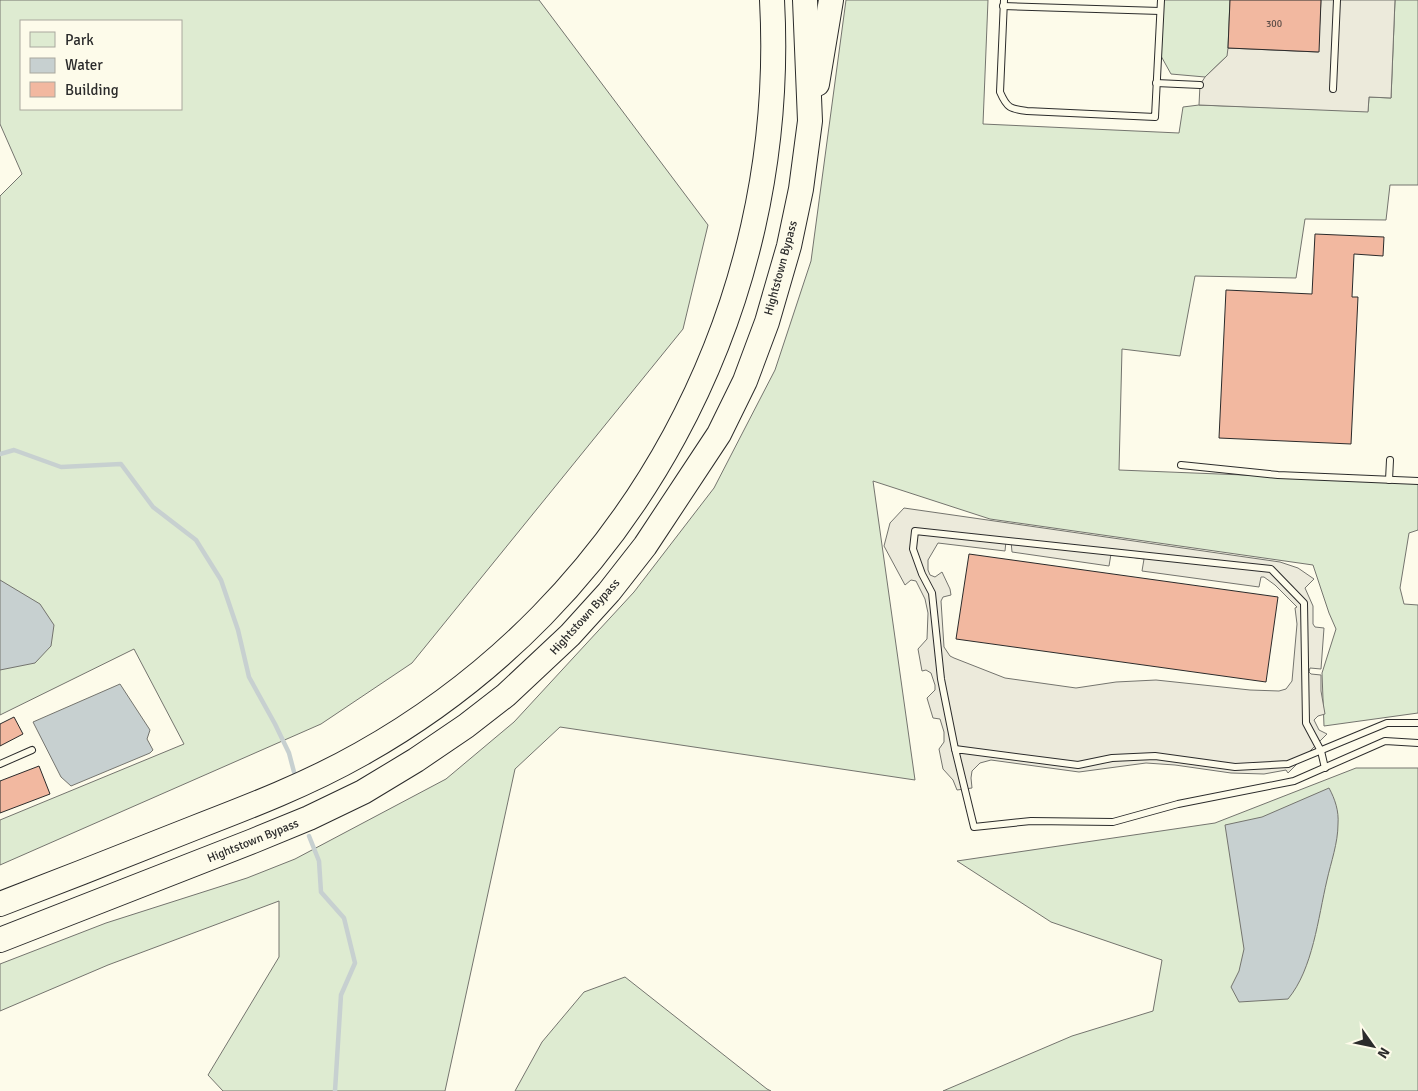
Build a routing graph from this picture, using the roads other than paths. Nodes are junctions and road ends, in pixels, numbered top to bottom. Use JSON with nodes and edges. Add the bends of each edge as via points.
{"nodes":[{"id":1,"x":772,"y":0,"type":"edge"},
{"id":2,"x":805,"y":0,"type":"edge"},
{"id":3,"x":831,"y":0,"type":"edge"},
{"id":4,"x":1161,"y":0,"type":"edge"},
{"id":5,"x":1337,"y":0,"type":"edge"},
{"id":6,"x":1004,"y":3,"type":"edge"},
{"id":7,"x":1160,"y":12,"type":"junction"},
{"id":8,"x":1156,"y":83,"type":"junction"},
{"id":9,"x":1200,"y":85,"type":"dead end"},
{"id":10,"x":1333,"y":89,"type":"dead end"},
{"id":11,"x":810,"y":121,"type":"junction"},
{"id":12,"x":1390,"y":460,"type":"dead end"},
{"id":13,"x":1181,"y":465,"type":"dead end"},
{"id":14,"x":1389,"y":480,"type":"junction"},
{"id":15,"x":1418,"y":481,"type":"edge"},
{"id":16,"x":1418,"y":723,"type":"edge"},
{"id":17,"x":1418,"y":743,"type":"edge"},
{"id":18,"x":32,"y":750,"type":"dead end"},
{"id":19,"x":955,"y":750,"type":"junction"},
{"id":20,"x":1320,"y":751,"type":"junction"},
{"id":21,"x":0,"y":764,"type":"edge"},
{"id":22,"x":1325,"y":768,"type":"junction"},
{"id":23,"x":0,"y":904,"type":"edge"},
{"id":24,"x":0,"y":940,"type":"edge"}],
"edges":[{"from":1,"to":23,"type":"highway","via":[[768,139],[752,236],[737,290],[708,369],[684,419],[627,515],[593,560],[556,602],[474,678],[360,755],[282,794]]},
{"from":2,"to":11,"type":"highway","name":"Hightstown Bypass"},
{"from":3,"to":11,"type":"highway"},
{"from":4,"to":7,"type":"lane"},
{"from":5,"to":10,"type":"lane"},
{"from":6,"to":7,"type":"lane"},
{"from":6,"to":8,"type":"lane","via":[[1000,92],[1005,104],[1013,109],[1155,117]]},
{"from":7,"to":8,"type":"lane"},
{"from":8,"to":9,"type":"lane"},
{"from":11,"to":24,"type":"highway","name":"Hightstown Bypass","via":[[789,246],[767,322],[745,381],[719,434],[646,546],[570,635],[506,695],[466,726],[362,792],[253,842]]},
{"from":12,"to":14,"type":"lane"},
{"from":13,"to":14,"type":"lane","via":[[1278,475]]},
{"from":14,"to":15,"type":"lane"},
{"from":16,"to":20,"type":"lane","via":[[1387,723]]},
{"from":17,"to":22,"type":"lane","via":[[1385,741]]},
{"from":18,"to":21,"type":"lane"},
{"from":19,"to":20,"type":"lane","via":[[1078,765],[1112,758],[1155,756],[1235,767],[1288,764]]},
{"from":19,"to":20,"type":"lane","via":[[938,661],[932,594],[913,549],[915,531],[1271,569],[1304,603],[1306,723]]},
{"from":19,"to":22,"type":"lane","via":[[974,827],[1031,821],[1113,822],[1178,804],[1294,781]]},
{"from":20,"to":22,"type":"lane"}]}
